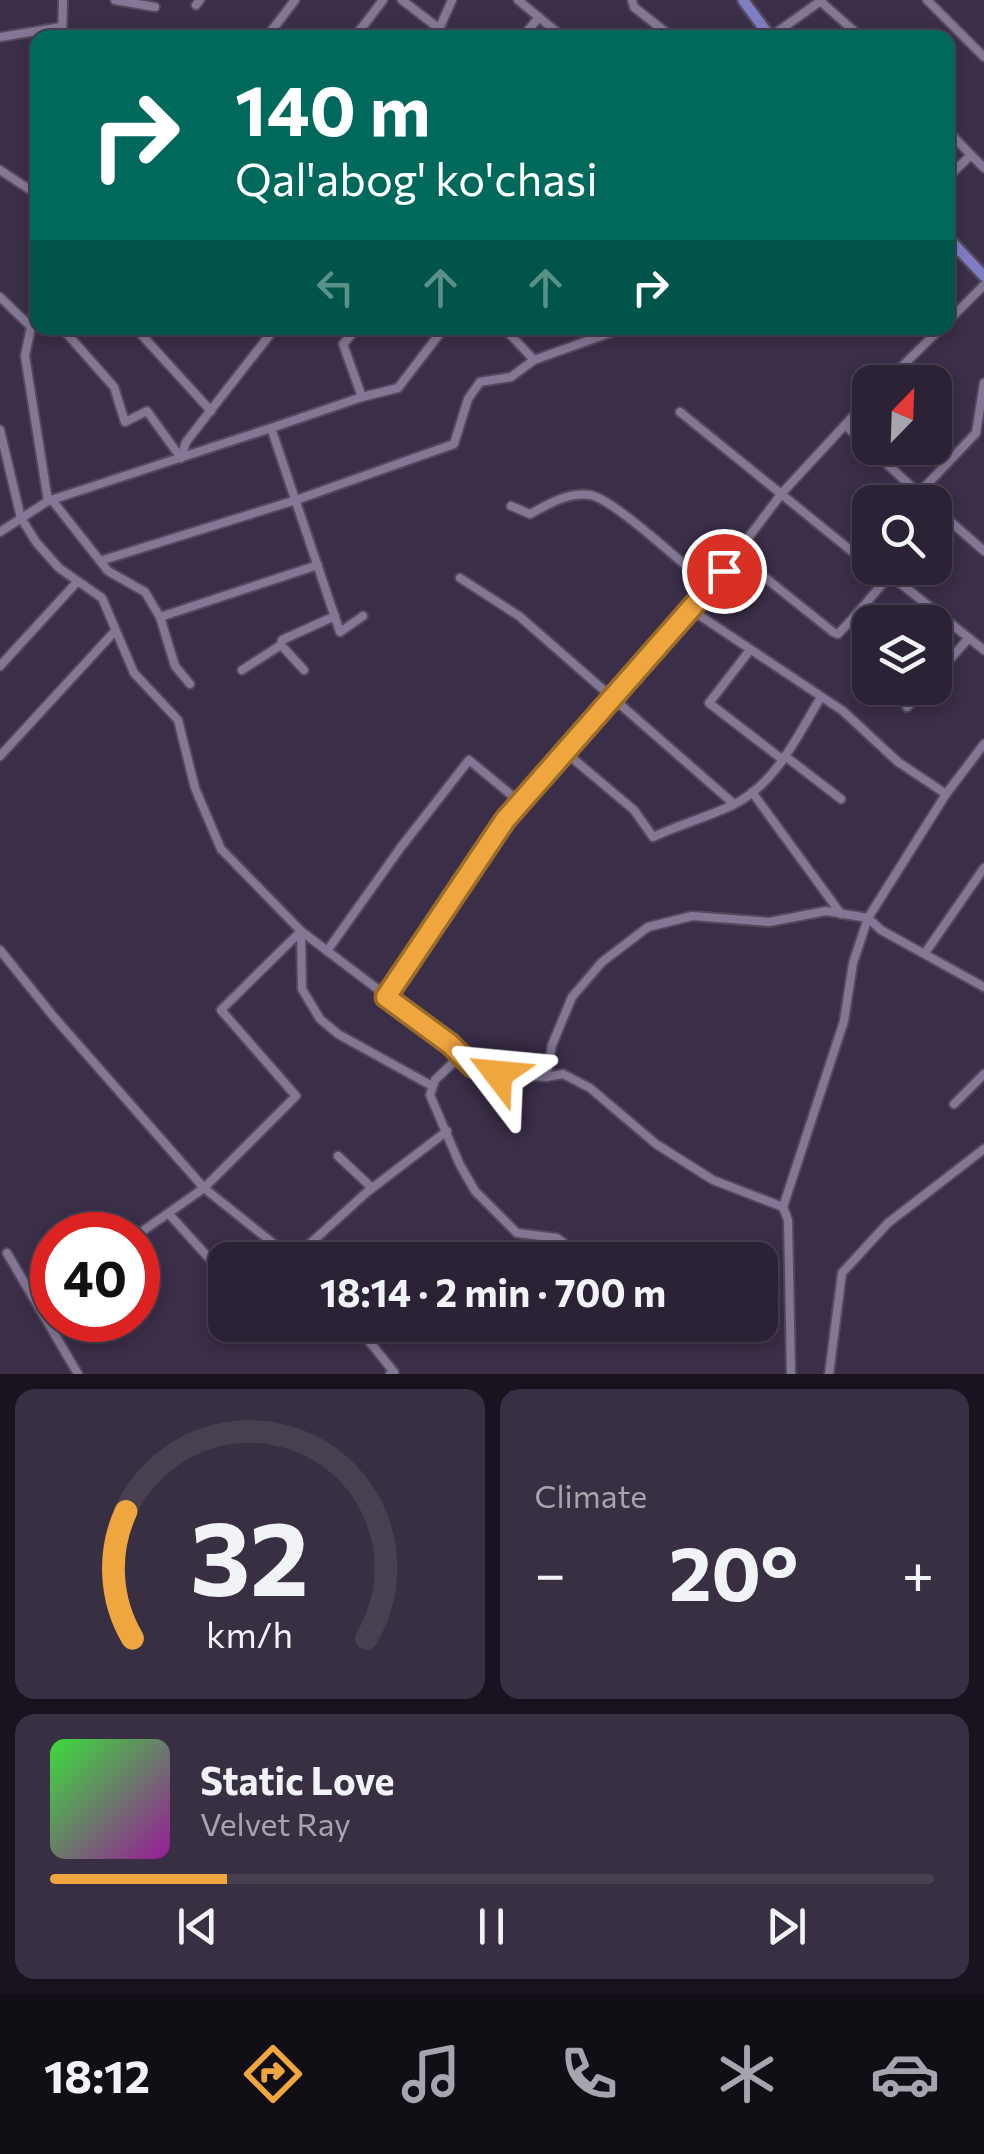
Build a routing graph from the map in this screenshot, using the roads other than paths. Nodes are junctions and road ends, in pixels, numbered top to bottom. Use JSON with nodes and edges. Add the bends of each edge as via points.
{"nodes":[{"id":1,"x":62,"y":0,"type":"edge"},
{"id":2,"x":116,"y":0,"type":"edge"},
{"id":3,"x":295,"y":0,"type":"edge"},
{"id":4,"x":383,"y":0,"type":"edge"},
{"id":5,"x":402,"y":0,"type":"edge"},
{"id":6,"x":452,"y":0,"type":"edge"},
{"id":7,"x":518,"y":0,"type":"edge"},
{"id":8,"x":632,"y":0,"type":"edge"},
{"id":9,"x":743,"y":0,"type":"edge"},
{"id":10,"x":820,"y":0,"type":"edge"},
{"id":11,"x":927,"y":0,"type":"edge"},
{"id":12,"x":155,"y":7,"type":"dead end"},
{"id":13,"x":538,"y":17,"type":"junction"},
{"id":14,"x":61,"y":30,"type":"edge"},
{"id":15,"x":272,"y":30,"type":"edge"},
{"id":16,"x":360,"y":30,"type":"edge"},
{"id":17,"x":434,"y":30,"type":"edge"},
{"id":18,"x":440,"y":30,"type":"edge"},
{"id":19,"x":528,"y":30,"type":"edge"},
{"id":20,"x":554,"y":30,"type":"edge"},
{"id":21,"x":662,"y":30,"type":"edge"},
{"id":22,"x":765,"y":30,"type":"edge"},
{"id":23,"x":779,"y":30,"type":"edge"},
{"id":24,"x":853,"y":30,"type":"edge"},
{"id":25,"x":30,"y":35,"type":"edge"},
{"id":26,"x":0,"y":38,"type":"edge"},
{"id":27,"x":984,"y":57,"type":"edge"},
{"id":28,"x":955,"y":138,"type":"edge"},
{"id":29,"x":971,"y":155,"type":"junction"},
{"id":30,"x":984,"y":168,"type":"edge"},
{"id":31,"x":0,"y":170,"type":"edge"},
{"id":32,"x":955,"y":170,"type":"edge"},
{"id":33,"x":30,"y":189,"type":"edge"},
{"id":34,"x":955,"y":245,"type":"edge"},
{"id":35,"x":984,"y":276,"type":"edge"},
{"id":36,"x":984,"y":285,"type":"edge"},
{"id":37,"x":0,"y":297,"type":"edge"},
{"id":38,"x":955,"y":314,"type":"edge"},
{"id":39,"x":30,"y":326,"type":"edge"},
{"id":40,"x":30,"y":332,"type":"edge"},
{"id":41,"x":68,"y":335,"type":"edge"},
{"id":42,"x":141,"y":335,"type":"edge"},
{"id":43,"x":270,"y":335,"type":"edge"},
{"id":44,"x":351,"y":335,"type":"edge"},
{"id":45,"x":439,"y":335,"type":"edge"},
{"id":46,"x":511,"y":335,"type":"edge"},
{"id":47,"x":604,"y":335,"type":"edge"},
{"id":48,"x":934,"y":335,"type":"edge"},
{"id":49,"x":534,"y":360,"type":"junction"},
{"id":50,"x":903,"y":365,"type":"edge"},
{"id":51,"x":984,"y":383,"type":"edge"},
{"id":52,"x":362,"y":397,"type":"junction"},
{"id":53,"x":211,"y":411,"type":"junction"},
{"id":54,"x":680,"y":412,"type":"dead end"},
{"id":55,"x":852,"y":417,"type":"edge"},
{"id":56,"x":845,"y":425,"type":"junction"},
{"id":57,"x":271,"y":428,"type":"junction"},
{"id":58,"x":1,"y":435,"type":"edge"},
{"id":59,"x":181,"y":458,"type":"junction"},
{"id":60,"x":908,"y":485,"type":"edge"},
{"id":61,"x":927,"y":485,"type":"edge"},
{"id":62,"x":782,"y":493,"type":"junction"},
{"id":63,"x":50,"y":500,"type":"junction"},
{"id":64,"x":296,"y":500,"type":"junction"},
{"id":65,"x":511,"y":506,"type":"dead end"},
{"id":66,"x":21,"y":518,"type":"junction"},
{"id":67,"x":952,"y":523,"type":"edge"},
{"id":68,"x":0,"y":532,"type":"edge"},
{"id":69,"x":852,"y":551,"type":"edge"},
{"id":70,"x":984,"y":552,"type":"edge"},
{"id":71,"x":737,"y":556,"type":"junction"},
{"id":72,"x":100,"y":560,"type":"junction"},
{"id":73,"x":318,"y":565,"type":"junction"},
{"id":74,"x":460,"y":578,"type":"dead end"},
{"id":75,"x":78,"y":582,"type":"junction"},
{"id":76,"x":881,"y":585,"type":"edge"},
{"id":77,"x":902,"y":585,"type":"edge"},
{"id":78,"x":710,"y":587,"type":"junction"},
{"id":79,"x":864,"y":605,"type":"edge"},
{"id":80,"x":690,"y":610,"type":"junction"},
{"id":81,"x":334,"y":616,"type":"junction"},
{"id":82,"x":363,"y":616,"type":"dead end"},
{"id":83,"x":160,"y":618,"type":"junction"},
{"id":84,"x":852,"y":619,"type":"edge"},
{"id":85,"x":115,"y":631,"type":"junction"},
{"id":86,"x":968,"y":640,"type":"junction"},
{"id":87,"x":280,"y":645,"type":"junction"},
{"id":88,"x":983,"y":647,"type":"edge"},
{"id":89,"x":750,"y":650,"type":"junction"},
{"id":90,"x":952,"y":657,"type":"edge"},
{"id":91,"x":0,"y":666,"type":"edge"},
{"id":92,"x":242,"y":670,"type":"dead end"},
{"id":93,"x":304,"y":670,"type":"dead end"},
{"id":94,"x":190,"y":684,"type":"dead end"},
{"id":95,"x":821,"y":697,"type":"junction"},
{"id":96,"x":615,"y":698,"type":"junction"},
{"id":97,"x":984,"y":744,"type":"edge"},
{"id":98,"x":565,"y":752,"type":"junction"},
{"id":99,"x":0,"y":756,"type":"edge"},
{"id":100,"x":784,"y":758,"type":"junction"},
{"id":101,"x":752,"y":792,"type":"junction"},
{"id":102,"x":946,"y":794,"type":"junction"},
{"id":103,"x":841,"y":800,"type":"dead end"},
{"id":104,"x":521,"y":803,"type":"junction"},
{"id":105,"x":734,"y":804,"type":"junction"},
{"id":106,"x":984,"y":868,"type":"edge"},
{"id":107,"x":841,"y":914,"type":"junction"},
{"id":108,"x":868,"y":918,"type":"junction"},
{"id":109,"x":302,"y":931,"type":"junction"},
{"id":110,"x":0,"y":950,"type":"edge"},
{"id":111,"x":328,"y":951,"type":"junction"},
{"id":112,"x":925,"y":953,"type":"junction"},
{"id":113,"x":982,"y":983,"type":"edge"},
{"id":114,"x":386,"y":997,"type":"junction"},
{"id":115,"x":460,"y":1056,"type":"junction"},
{"id":116,"x":984,"y":1074,"type":"edge"},
{"id":117,"x":546,"y":1077,"type":"junction"},
{"id":118,"x":432,"y":1086,"type":"junction"},
{"id":119,"x":954,"y":1104,"type":"dead end"},
{"id":120,"x":447,"y":1131,"type":"junction"},
{"id":121,"x":984,"y":1149,"type":"edge"},
{"id":122,"x":338,"y":1156,"type":"dead end"},
{"id":123,"x":204,"y":1188,"type":"junction"},
{"id":124,"x":372,"y":1188,"type":"junction"},
{"id":125,"x":783,"y":1207,"type":"junction"},
{"id":126,"x":169,"y":1214,"type":"junction"},
{"id":127,"x":160,"y":1220,"type":"edge"},
{"id":128,"x":272,"y":1242,"type":"edge"},
{"id":129,"x":313,"y":1242,"type":"edge"},
{"id":130,"x":562,"y":1242,"type":"edge"},
{"id":131,"x":7,"y":1253,"type":"dead end"},
{"id":132,"x":208,"y":1257,"type":"edge"},
{"id":133,"x":30,"y":1289,"type":"edge"},
{"id":134,"x":60,"y":1342,"type":"edge"},
{"id":135,"x":370,"y":1342,"type":"edge"},
{"id":136,"x":78,"y":1374,"type":"edge"},
{"id":137,"x":390,"y":1374,"type":"edge"},
{"id":138,"x":791,"y":1374,"type":"edge"},
{"id":139,"x":829,"y":1374,"type":"edge"}],
"edges":[{"from":1,"to":14,"type":"street"},
{"from":2,"to":12,"type":"street"},
{"from":3,"to":15,"type":"street"},
{"from":4,"to":16,"type":"street"},
{"from":5,"to":17,"type":"street"},
{"from":6,"to":18,"type":"street"},
{"from":7,"to":13,"type":"street"},
{"from":8,"to":21,"type":"street"},
{"from":9,"to":22,"type":"main road"},
{"from":10,"to":23,"type":"street"},
{"from":10,"to":24,"type":"street"},
{"from":11,"to":27,"type":"street"},
{"from":13,"to":19,"type":"street"},
{"from":13,"to":20,"type":"street"},
{"from":25,"to":26,"type":"street"},
{"from":28,"to":29,"type":"street"},
{"from":29,"to":30,"type":"street"},
{"from":29,"to":32,"type":"street"},
{"from":31,"to":33,"type":"street"},
{"from":34,"to":35,"type":"main road"},
{"from":36,"to":38,"type":"street"},
{"from":37,"to":39,"type":"street"},
{"from":40,"to":63,"type":"street","via":[[25,356]]},
{"from":41,"to":59,"type":"street","via":[[114,386],[125,422],[146,411]]},
{"from":42,"to":53,"type":"street"},
{"from":43,"to":53,"type":"street"},
{"from":44,"to":52,"type":"street","via":[[343,344]]},
{"from":45,"to":52,"type":"street","via":[[398,388]]},
{"from":46,"to":49,"type":"street"},
{"from":47,"to":49,"type":"street"},
{"from":48,"to":50,"type":"street"},
{"from":49,"to":64,"type":"street","via":[[512,377],[480,382],[454,444]]},
{"from":51,"to":61,"type":"street","via":[[976,433]]},
{"from":52,"to":57,"type":"street"},
{"from":53,"to":59,"type":"street"},
{"from":54,"to":62,"type":"street"},
{"from":55,"to":56,"type":"street"},
{"from":56,"to":60,"type":"street"},
{"from":56,"to":62,"type":"street"},
{"from":57,"to":59,"type":"street"},
{"from":57,"to":64,"type":"street"},
{"from":58,"to":66,"type":"street"},
{"from":59,"to":63,"type":"street"},
{"from":62,"to":69,"type":"street"},
{"from":62,"to":71,"type":"street"},
{"from":63,"to":66,"type":"street"},
{"from":63,"to":72,"type":"street"},
{"from":64,"to":72,"type":"street"},
{"from":64,"to":73,"type":"street"},
{"from":65,"to":78,"type":"street","via":[[530,514],[562,497],[593,495]]},
{"from":66,"to":68,"type":"street"},
{"from":66,"to":75,"type":"street"},
{"from":67,"to":70,"type":"street"},
{"from":71,"to":78,"type":"street"},
{"from":71,"to":84,"type":"street","via":[[833,632]]},
{"from":72,"to":83,"type":"street","via":[[144,592]]},
{"from":73,"to":81,"type":"street"},
{"from":73,"to":83,"type":"street"},
{"from":74,"to":96,"type":"street","via":[[519,616]]},
{"from":75,"to":85,"type":"street","via":[[102,598]]},
{"from":75,"to":91,"type":"street"},
{"from":76,"to":79,"type":"street"},
{"from":77,"to":86,"type":"street"},
{"from":78,"to":80,"type":"street"},
{"from":80,"to":89,"type":"street"},
{"from":80,"to":96,"type":"street"},
{"from":81,"to":82,"type":"street","via":[[340,632]]},
{"from":81,"to":87,"type":"street"},
{"from":83,"to":94,"type":"street","via":[[175,666]]},
{"from":85,"to":99,"type":"street"},
{"from":85,"to":109,"type":"street","via":[[134,673],[178,720],[195,788],[221,849]]},
{"from":86,"to":88,"type":"street"},
{"from":86,"to":90,"type":"street"},
{"from":87,"to":92,"type":"street"},
{"from":87,"to":93,"type":"street"},
{"from":89,"to":95,"type":"street"},
{"from":89,"to":100,"type":"street","via":[[709,703]]},
{"from":95,"to":100,"type":"street"},
{"from":95,"to":102,"type":"street"},
{"from":96,"to":98,"type":"street"},
{"from":96,"to":105,"type":"street"},
{"from":97,"to":102,"type":"street"},
{"from":98,"to":104,"type":"street"},
{"from":98,"to":105,"type":"street","via":[[634,810],[653,838]]},
{"from":100,"to":101,"type":"street"},
{"from":100,"to":103,"type":"street"},
{"from":101,"to":105,"type":"street"},
{"from":101,"to":107,"type":"street"},
{"from":102,"to":108,"type":"street"},
{"from":104,"to":111,"type":"street","via":[[469,760]]},
{"from":104,"to":114,"type":"street"},
{"from":106,"to":112,"type":"street"},
{"from":107,"to":108,"type":"street"},
{"from":107,"to":117,"type":"street","via":[[769,922],[692,916],[648,927],[602,962],[572,997]]},
{"from":108,"to":112,"type":"street"},
{"from":108,"to":125,"type":"street","via":[[844,1021]]},
{"from":109,"to":111,"type":"street"},
{"from":109,"to":118,"type":"street","via":[[302,989],[320,1019]]},
{"from":109,"to":123,"type":"street","via":[[222,1010],[296,1096]]},
{"from":110,"to":123,"type":"street"},
{"from":111,"to":114,"type":"street"},
{"from":112,"to":113,"type":"street"},
{"from":114,"to":115,"type":"street"},
{"from":115,"to":117,"type":"street","via":[[498,1074]]},
{"from":115,"to":118,"type":"street"},
{"from":116,"to":119,"type":"street"},
{"from":117,"to":125,"type":"street","via":[[563,1074],[590,1088],[656,1144],[714,1180]]},
{"from":118,"to":120,"type":"street"},
{"from":120,"to":124,"type":"street"},
{"from":120,"to":130,"type":"street","via":[[475,1190],[517,1233]]},
{"from":121,"to":139,"type":"street","via":[[888,1223],[842,1273]]},
{"from":122,"to":124,"type":"street"},
{"from":123,"to":126,"type":"street"},
{"from":123,"to":128,"type":"street"},
{"from":124,"to":129,"type":"street"},
{"from":125,"to":138,"type":"street"},
{"from":126,"to":127,"type":"street"},
{"from":126,"to":132,"type":"street"},
{"from":131,"to":133,"type":"street"},
{"from":134,"to":136,"type":"street"},
{"from":135,"to":137,"type":"street"}]}
